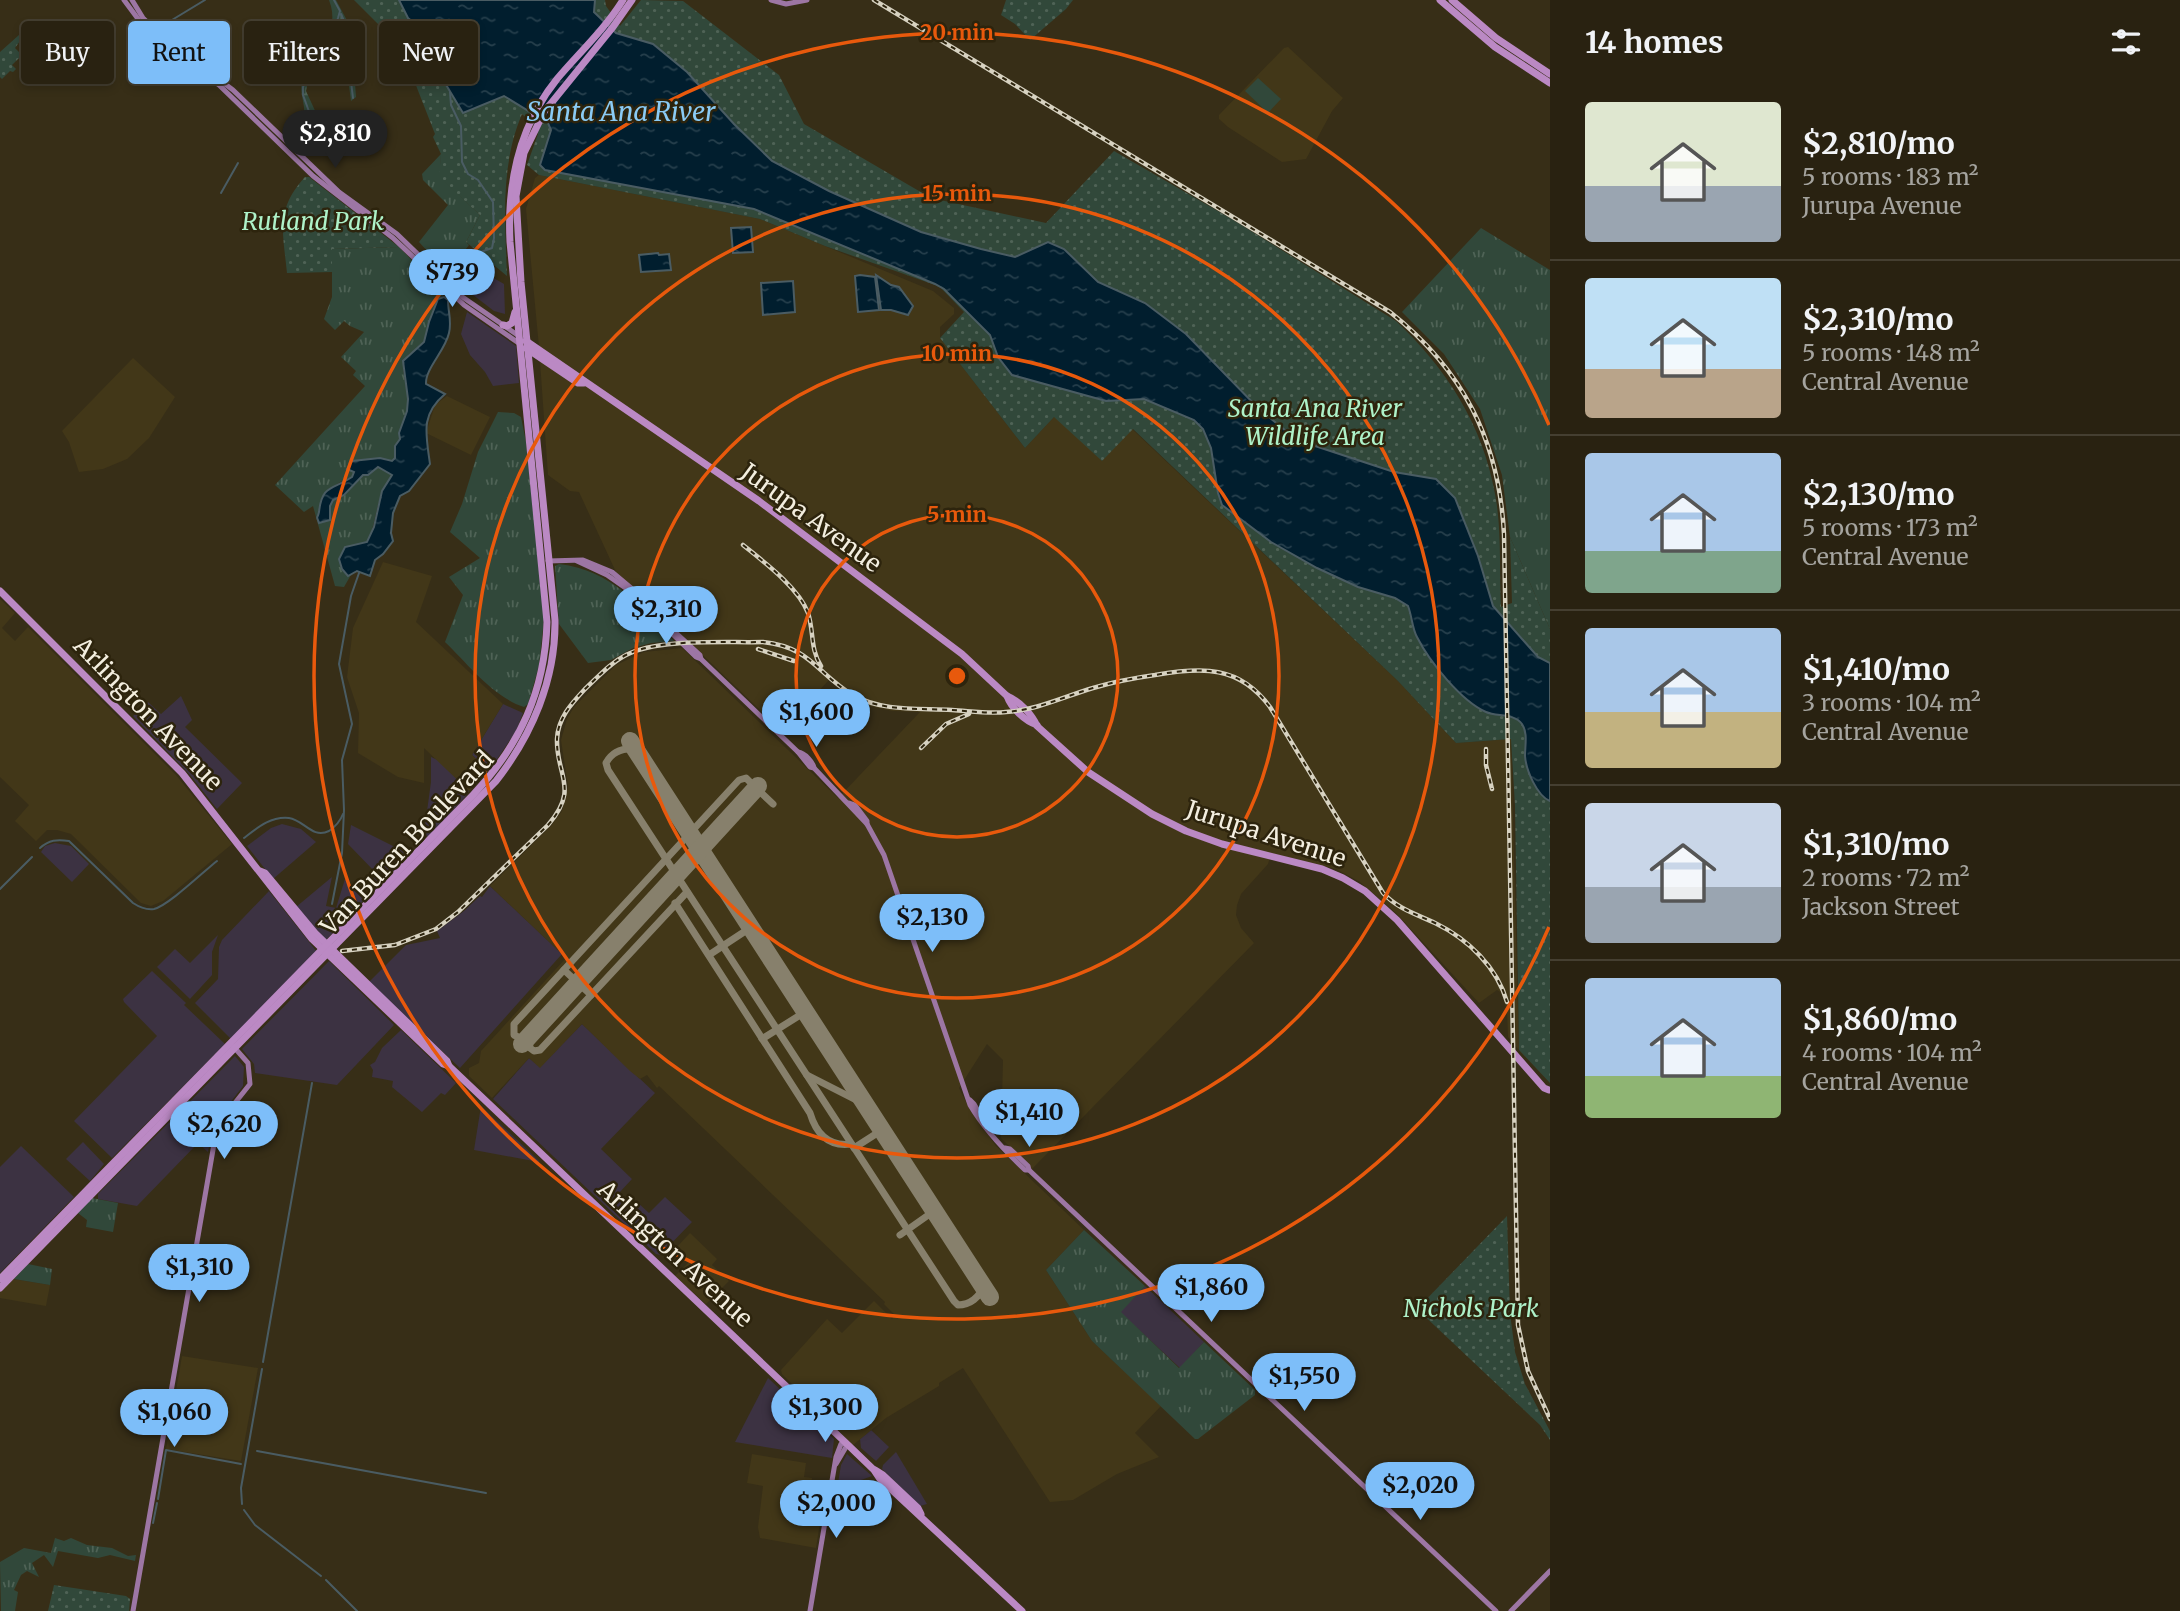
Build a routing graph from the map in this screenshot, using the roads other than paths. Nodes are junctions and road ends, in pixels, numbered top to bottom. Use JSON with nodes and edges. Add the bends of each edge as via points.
{"nodes":[{"id":1,"x":124,"y":0,"type":"edge"},
{"id":2,"x":132,"y":0,"type":"edge"},
{"id":3,"x":623,"y":0,"type":"edge"},
{"id":4,"x":632,"y":0,"type":"edge"},
{"id":5,"x":771,"y":0,"type":"edge"},
{"id":6,"x":807,"y":0,"type":"edge"},
{"id":7,"x":1440,"y":0,"type":"edge"},
{"id":8,"x":1451,"y":0,"type":"edge"},
{"id":9,"x":610,"y":25,"type":"junction"},
{"id":10,"x":1550,"y":74,"type":"edge"},
{"id":11,"x":1550,"y":83,"type":"edge"},
{"id":12,"x":531,"y":128,"type":"junction"},
{"id":13,"x":465,"y":302,"type":"junction"},
{"id":14,"x":516,"y":304,"type":"junction"},
{"id":15,"x":503,"y":325,"type":"junction"},
{"id":16,"x":523,"y":343,"type":"junction"},
{"id":17,"x":549,"y":363,"type":"junction"},
{"id":18,"x":584,"y":383,"type":"junction"},
{"id":19,"x":532,"y":392,"type":"junction"},
{"id":20,"x":546,"y":561,"type":"junction"},
{"id":21,"x":0,"y":591,"type":"edge"},
{"id":22,"x":260,"y":871,"type":"junction"},
{"id":23,"x":270,"y":888,"type":"junction"},
{"id":24,"x":284,"y":897,"type":"junction"},
{"id":25,"x":327,"y":950,"type":"junction"},
{"id":26,"x":288,"y":990,"type":"junction"},
{"id":27,"x":234,"y":1046,"type":"junction"},
{"id":28,"x":1549,"y":1091,"type":"edge"},
{"id":29,"x":175,"y":1105,"type":"junction"},
{"id":30,"x":0,"y":1283,"type":"edge"},
{"id":31,"x":846,"y":1443,"type":"junction"},
{"id":32,"x":1550,"y":1571,"type":"edge"},
{"id":33,"x":133,"y":1611,"type":"edge"},
{"id":34,"x":810,"y":1611,"type":"edge"},
{"id":35,"x":1022,"y":1611,"type":"edge"},
{"id":36,"x":1496,"y":1611,"type":"edge"},
{"id":37,"x":1511,"y":1611,"type":"edge"}],
"edges":[{"from":1,"to":13,"type":"main road","name":"Jurupa Avenue","via":[[162,44],[219,85],[307,171]]},
{"from":2,"to":13,"type":"main road","name":"Jurupa Avenue","via":[[164,38],[233,90],[339,192],[397,234]]},
{"from":3,"to":9,"type":"main road","name":"Van Buren Boulevard"},
{"from":4,"to":9,"type":"main road","name":"Van Buren Boulevard"},
{"from":5,"to":6,"type":"main road","via":[[786,4]]},
{"from":7,"to":11,"type":"main road","via":[[1495,47]]},
{"from":8,"to":10,"type":"main road"},
{"from":9,"to":12,"type":"main road","name":"Van Buren Boulevard","via":[[546,94]]},
{"from":12,"to":14,"type":"main road","name":"Van Buren Boulevard","via":[[516,160],[509,202]]},
{"from":12,"to":16,"type":"main road","name":"Van Buren Boulevard","via":[[516,196]]},
{"from":13,"to":15,"type":"main road","name":"Jurupa Avenue"},
{"from":13,"to":16,"type":"main road","name":"Jurupa Avenue"},
{"from":14,"to":15,"type":"main road","via":[[512,323]]},
{"from":14,"to":16,"type":"main road","name":"Van Buren Boulevard"},
{"from":15,"to":16,"type":"main road","name":"Jurupa Avenue"},
{"from":16,"to":17,"type":"main road","name":"Jurupa Avenue"},
{"from":16,"to":18,"type":"main road","name":"Jurupa Avenue"},
{"from":16,"to":19,"type":"main road","name":"Van Buren Boulevard"},
{"from":16,"to":20,"type":"main road","name":"Van Buren Boulevard"},
{"from":17,"to":18,"type":"main road","name":"Jurupa Avenue"},
{"from":17,"to":19,"type":"main road","via":[[536,367]]},
{"from":18,"to":28,"type":"main road","name":"Jurupa Avenue","via":[[767,508],[962,654],[1030,723],[1088,772],[1152,814],[1214,842],[1322,869],[1354,884],[1384,907]]},
{"from":19,"to":20,"type":"main road","name":"Van Buren Boulevard"},
{"from":20,"to":25,"type":"main road","name":"Van Buren Boulevard","via":[[555,612],[554,652],[528,733],[496,781]]},
{"from":20,"to":36,"type":"main road","via":[[577,561],[634,594],[859,810],[888,865],[958,1073],[989,1129],[1025,1170]]},
{"from":21,"to":22,"type":"main road","name":"Arlington Avenue","via":[[168,758]]},
{"from":22,"to":23,"type":"main road","name":"Arlington Avenue"},
{"from":22,"to":24,"type":"main road","name":"Arlington Avenue"},
{"from":23,"to":24,"type":"main road"},
{"from":23,"to":25,"type":"main road","name":"Arlington Avenue"},
{"from":24,"to":25,"type":"main road","name":"Arlington Avenue"},
{"from":25,"to":26,"type":"main road","name":"Van Buren Boulevard"},
{"from":25,"to":26,"type":"main road","name":"Van Buren Boulevard"},
{"from":25,"to":31,"type":"main road","name":"Arlington Avenue"},
{"from":26,"to":27,"type":"main road","name":"Van Buren Boulevard"},
{"from":26,"to":27,"type":"main road","name":"Van Buren Boulevard"},
{"from":27,"to":29,"type":"main road","name":"Van Buren Boulevard"},
{"from":27,"to":33,"type":"main road","via":[[248,1063],[250,1084],[223,1118],[214,1144]]},
{"from":29,"to":30,"type":"main road","name":"Van Buren Boulevard"},
{"from":29,"to":30,"type":"main road","name":"Van Buren Boulevard"},
{"from":31,"to":34,"type":"main road","via":[[837,1449]]},
{"from":31,"to":35,"type":"main road","name":"Arlington Avenue"},
{"from":32,"to":37,"type":"main road"}]}
